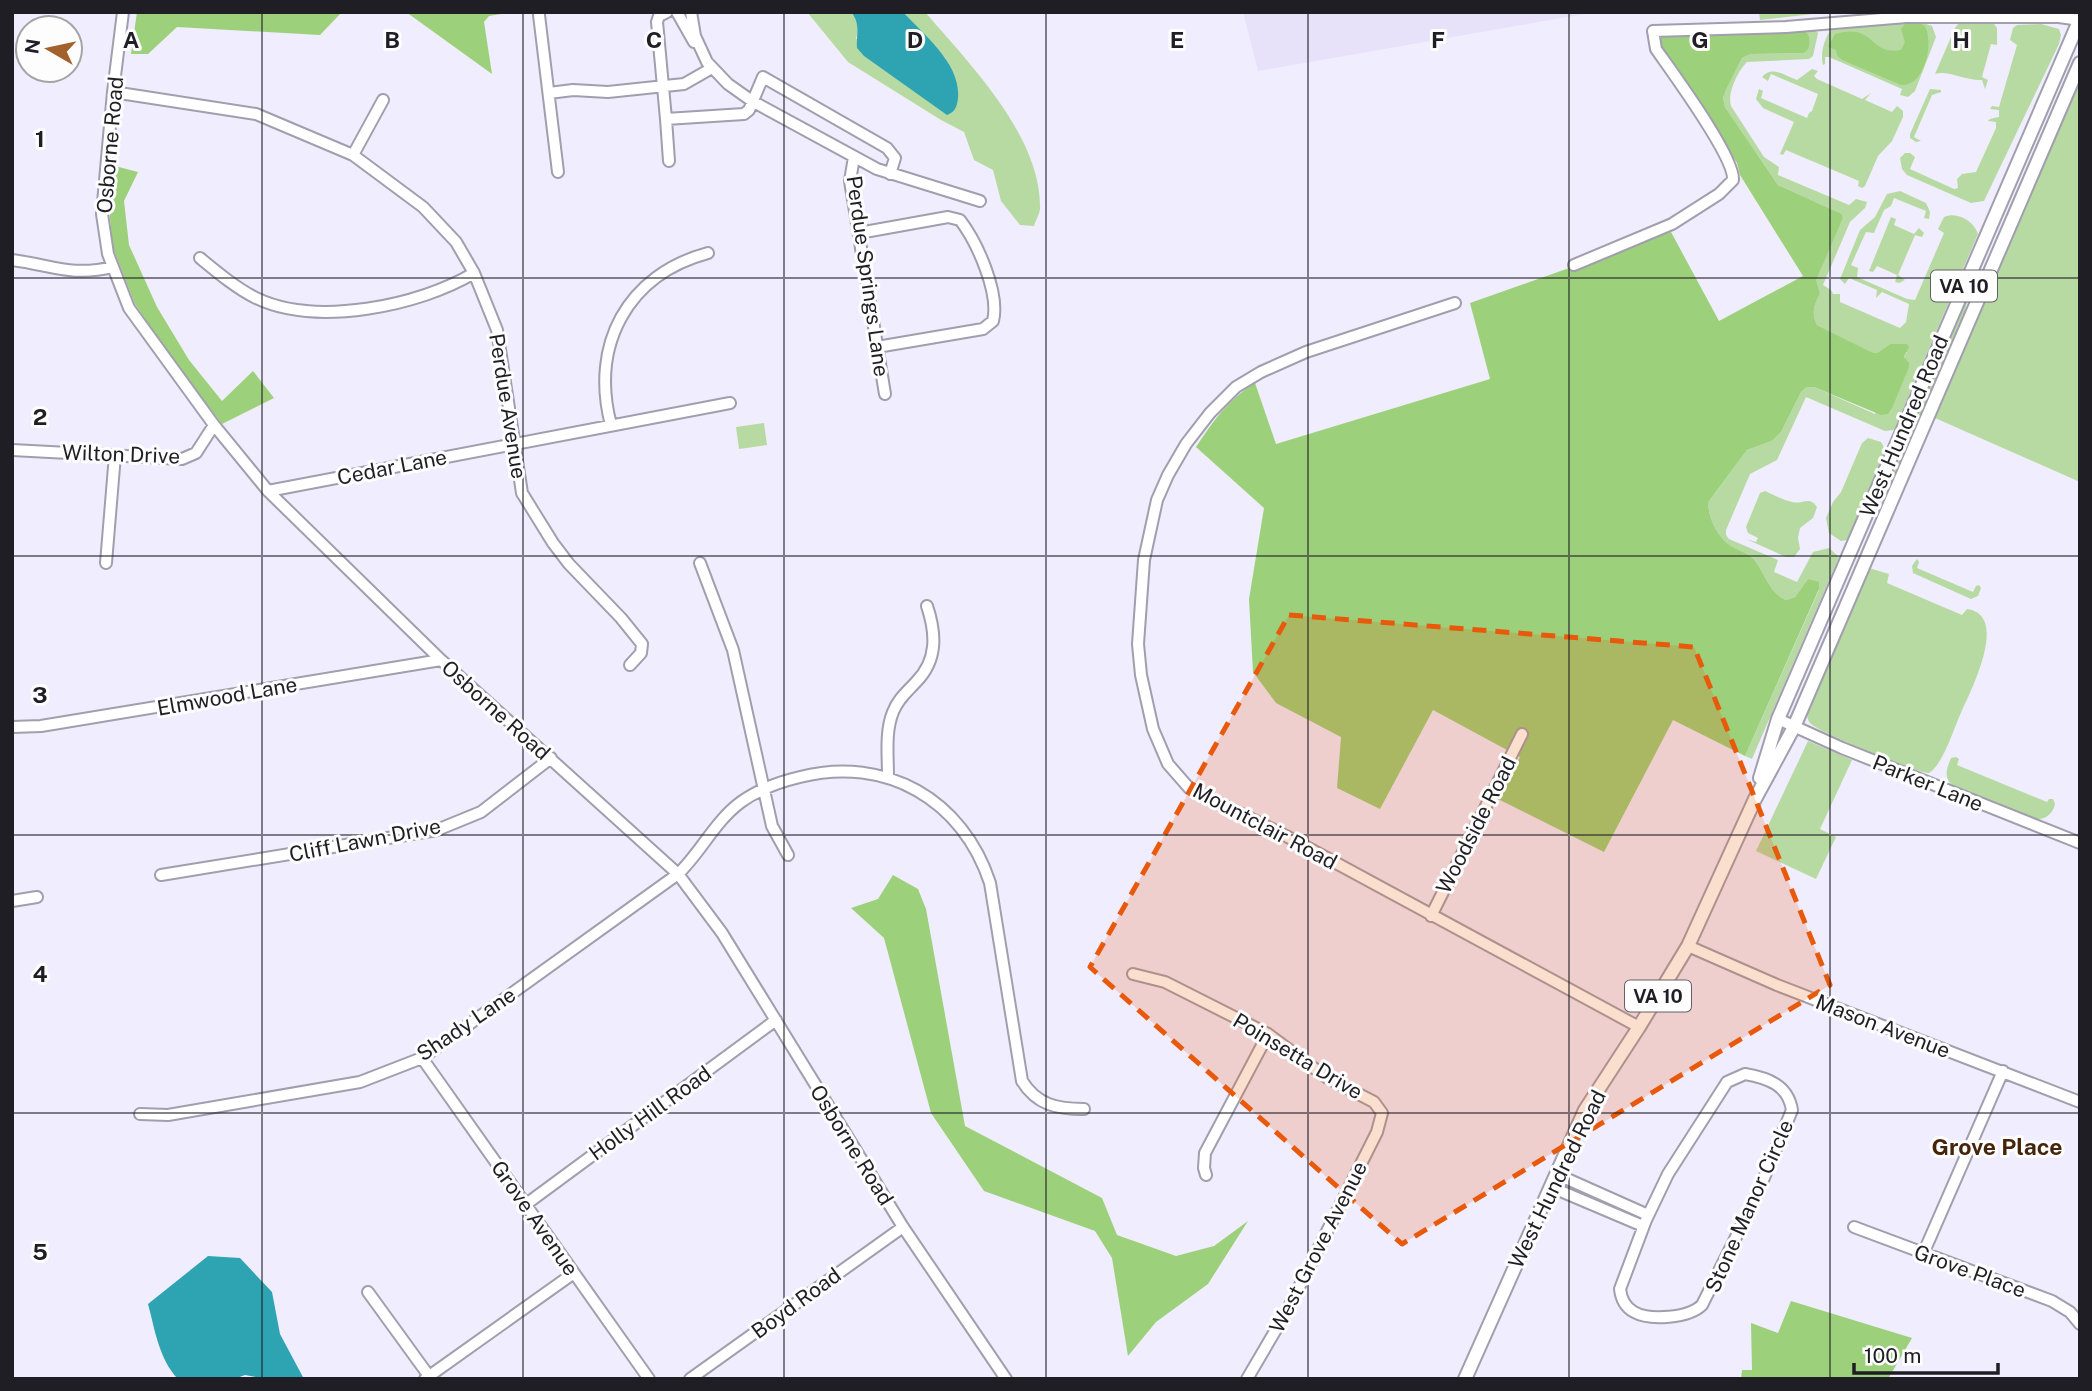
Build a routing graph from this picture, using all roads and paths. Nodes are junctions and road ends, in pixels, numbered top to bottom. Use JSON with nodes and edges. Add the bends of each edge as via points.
{"nodes":[{"id":1,"x":123,"y":12,"type":"edge"},
{"id":2,"x":667,"y":12,"type":"edge"},
{"id":3,"x":677,"y":12,"type":"edge"},
{"id":4,"x":691,"y":12,"type":"edge"},
{"id":5,"x":539,"y":15,"type":"dead end"},
{"id":6,"x":2080,"y":20,"type":"edge"},
{"id":7,"x":700,"y":50,"type":"junction"},
{"id":8,"x":2080,"y":63,"type":"edge"},
{"id":9,"x":712,"y":68,"type":"junction"},
{"id":10,"x":663,"y":85,"type":"junction"},
{"id":11,"x":113,"y":92,"type":"junction"},
{"id":12,"x":549,"y":93,"type":"junction"},
{"id":13,"x":383,"y":100,"type":"dead end"},
{"id":14,"x":752,"y":101,"type":"junction"},
{"id":15,"x":666,"y":119,"type":"junction"},
{"id":16,"x":353,"y":155,"type":"junction"},
{"id":17,"x":854,"y":158,"type":"junction"},
{"id":18,"x":669,"y":161,"type":"dead end"},
{"id":19,"x":558,"y":172,"type":"dead end"},
{"id":20,"x":890,"y":174,"type":"junction"},
{"id":21,"x":962,"y":197,"type":"junction"},
{"id":22,"x":980,"y":201,"type":"dead end"},
{"id":23,"x":955,"y":218,"type":"junction"},
{"id":24,"x":859,"y":233,"type":"junction"},
{"id":25,"x":708,"y":253,"type":"dead end"},
{"id":26,"x":200,"y":258,"type":"dead end"},
{"id":27,"x":12,"y":260,"type":"edge"},
{"id":28,"x":1574,"y":265,"type":"dead end"},
{"id":29,"x":113,"y":267,"type":"junction"},
{"id":30,"x":474,"y":273,"type":"junction"},
{"id":31,"x":1455,"y":303,"type":"dead end"},
{"id":32,"x":877,"y":347,"type":"junction"},
{"id":33,"x":885,"y":394,"type":"dead end"},
{"id":34,"x":730,"y":403,"type":"dead end"},
{"id":35,"x":214,"y":425,"type":"junction"},
{"id":36,"x":611,"y":425,"type":"junction"},
{"id":37,"x":516,"y":442,"type":"junction"},
{"id":38,"x":12,"y":450,"type":"edge"},
{"id":39,"x":115,"y":455,"type":"junction"},
{"id":40,"x":268,"y":491,"type":"junction"},
{"id":41,"x":106,"y":563,"type":"dead end"},
{"id":42,"x":700,"y":564,"type":"dead end"},
{"id":43,"x":927,"y":606,"type":"dead end"},
{"id":44,"x":441,"y":660,"type":"junction"},
{"id":45,"x":630,"y":665,"type":"dead end"},
{"id":46,"x":1778,"y":719,"type":"junction"},
{"id":47,"x":12,"y":727,"type":"edge"},
{"id":48,"x":1794,"y":727,"type":"junction"},
{"id":49,"x":1522,"y":734,"type":"dead end"},
{"id":50,"x":551,"y":758,"type":"junction"},
{"id":51,"x":888,"y":776,"type":"junction"},
{"id":52,"x":762,"y":789,"type":"junction"},
{"id":53,"x":1755,"y":799,"type":"junction"},
{"id":54,"x":2080,"y":843,"type":"edge"},
{"id":55,"x":788,"y":855,"type":"dead end"},
{"id":56,"x":678,"y":874,"type":"junction"},
{"id":57,"x":161,"y":875,"type":"dead end"},
{"id":58,"x":37,"y":897,"type":"dead end"},
{"id":59,"x":12,"y":901,"type":"edge"},
{"id":60,"x":1431,"y":916,"type":"junction"},
{"id":61,"x":1688,"y":946,"type":"junction"},
{"id":62,"x":1133,"y":974,"type":"dead end"},
{"id":63,"x":776,"y":1020,"type":"junction"},
{"id":64,"x":1639,"y":1027,"type":"junction"},
{"id":65,"x":1268,"y":1034,"type":"junction"},
{"id":66,"x":422,"y":1058,"type":"junction"},
{"id":67,"x":2003,"y":1071,"type":"junction"},
{"id":68,"x":2080,"y":1102,"type":"edge"},
{"id":69,"x":1084,"y":1108,"type":"dead end"},
{"id":70,"x":1382,"y":1113,"type":"joint"},
{"id":71,"x":140,"y":1114,"type":"dead end"},
{"id":72,"x":1556,"y":1174,"type":"junction"},
{"id":73,"x":1206,"y":1175,"type":"dead end"},
{"id":74,"x":1551,"y":1186,"type":"junction"},
{"id":75,"x":525,"y":1205,"type":"junction"},
{"id":76,"x":1648,"y":1215,"type":"junction"},
{"id":77,"x":1643,"y":1226,"type":"junction"},
{"id":78,"x":903,"y":1227,"type":"junction"},
{"id":79,"x":1854,"y":1227,"type":"dead end"},
{"id":80,"x":1923,"y":1254,"type":"junction"},
{"id":81,"x":574,"y":1273,"type":"junction"},
{"id":82,"x":368,"y":1292,"type":"dead end"},
{"id":83,"x":2080,"y":1324,"type":"edge"},
{"id":84,"x":427,"y":1378,"type":"edge"},
{"id":85,"x":649,"y":1379,"type":"edge"},
{"id":86,"x":690,"y":1379,"type":"edge"},
{"id":87,"x":1006,"y":1379,"type":"edge"},
{"id":88,"x":1247,"y":1379,"type":"edge"},
{"id":89,"x":1465,"y":1379,"type":"edge"}],
"edges":[{"from":1,"to":11,"type":"street","name":"Osborne Road"},
{"from":2,"to":10,"type":"street","via":[[657,22]]},
{"from":3,"to":7,"type":"street"},
{"from":4,"to":7,"type":"street"},
{"from":5,"to":12,"type":"street"},
{"from":6,"to":28,"type":"street","via":[[1906,17],[1653,31],[1656,49],[1723,150],[1733,180],[1672,224]]},
{"from":6,"to":46,"type":"main road","name":"West Hundred Road","number":"VA 10"},
{"from":7,"to":9,"type":"street"},
{"from":8,"to":48,"type":"main road","name":"West Hundred Road","number":"VA 10"},
{"from":9,"to":10,"type":"street","via":[[691,81]]},
{"from":9,"to":14,"type":"street"},
{"from":10,"to":12,"type":"street","via":[[608,93]]},
{"from":10,"to":15,"type":"street"},
{"from":11,"to":16,"type":"street","name":"Perdue Avenue","via":[[256,114]]},
{"from":11,"to":29,"type":"street","name":"Osborne Road","via":[[102,214]]},
{"from":12,"to":19,"type":"street"},
{"from":13,"to":16,"type":"street"},
{"from":14,"to":15,"type":"street","via":[[744,114]]},
{"from":14,"to":17,"type":"street"},
{"from":14,"to":20,"type":"street","via":[[763,77],[887,148],[895,158]]},
{"from":15,"to":18,"type":"street"},
{"from":16,"to":30,"type":"street","name":"Perdue Avenue","via":[[423,207],[456,242]]},
{"from":17,"to":20,"type":"street"},
{"from":17,"to":24,"type":"street","name":"Perdue Springs Lane","via":[[850,181]]},
{"from":20,"to":21,"type":"street"},
{"from":21,"to":22,"type":"street"},
{"from":21,"to":23,"type":"street"},
{"from":23,"to":24,"type":"street"},
{"from":23,"to":32,"type":"street","via":[[964,225],[987,271],[993,321],[983,329]]},
{"from":24,"to":32,"type":"street","name":"Perdue Springs Lane"},
{"from":25,"to":36,"type":"street","via":[[679,263],[648,284],[618,322],[604,372]]},
{"from":26,"to":30,"type":"street","via":[[258,299],[310,310],[392,305],[438,292]]},
{"from":27,"to":29,"type":"street","via":[[71,272]]},
{"from":29,"to":35,"type":"street","name":"Osborne Road","via":[[129,308]]},
{"from":30,"to":37,"type":"street","name":"Perdue Avenue","via":[[497,330]]},
{"from":31,"to":60,"type":"street","name":"Mountclair Road","via":[[1306,352],[1261,372],[1236,387],[1210,412],[1186,444],[1157,500],[1144,560],[1138,644],[1153,729],[1168,764],[1189,788]]},
{"from":32,"to":33,"type":"street","name":"Perdue Springs Lane"},
{"from":34,"to":36,"type":"street","name":"Cedar Lane"},
{"from":35,"to":39,"type":"street","name":"Wilton Drive","via":[[196,453],[182,459]]},
{"from":35,"to":40,"type":"street","name":"Osborne Road"},
{"from":36,"to":37,"type":"street","name":"Cedar Lane"},
{"from":37,"to":40,"type":"street","name":"Cedar Lane"},
{"from":37,"to":45,"type":"street","name":"Perdue Avenue","via":[[522,493],[553,543],[642,644],[641,653]]},
{"from":38,"to":39,"type":"street","name":"Wilton Drive"},
{"from":39,"to":41,"type":"street"},
{"from":40,"to":44,"type":"street","name":"Osborne Road"},
{"from":42,"to":52,"type":"street","via":[[733,650]]},
{"from":43,"to":51,"type":"street","via":[[933,624],[933,652],[926,671],[891,715]]},
{"from":44,"to":47,"type":"street","name":"Elmwood Lane"},
{"from":44,"to":50,"type":"street","name":"Osborne Road"},
{"from":46,"to":48,"type":"street","name":"Parker Lane"},
{"from":46,"to":53,"type":"main road","name":"West Hundred Road","number":"VA 10"},
{"from":48,"to":53,"type":"main road","name":"West Hundred Road","number":"VA 10"},
{"from":48,"to":54,"type":"street","name":"Parker Lane"},
{"from":49,"to":60,"type":"street","name":"Woodside Road"},
{"from":50,"to":56,"type":"street","name":"Osborne Road"},
{"from":50,"to":57,"type":"street","name":"Cliff Lawn Drive","via":[[481,812],[437,830]]},
{"from":51,"to":52,"type":"street","name":"Shady Lane","via":[[839,771]]},
{"from":51,"to":69,"type":"street","via":[[943,809],[982,859],[990,883],[1022,1081],[1037,1099],[1054,1108]]},
{"from":52,"to":55,"type":"street","via":[[772,826]]},
{"from":52,"to":56,"type":"street","name":"Shady Lane","via":[[722,819]]},
{"from":53,"to":61,"type":"main road","name":"West Hundred Road","number":"VA 10"},
{"from":56,"to":63,"type":"street","name":"Osborne Road","via":[[722,933]]},
{"from":56,"to":66,"type":"street","name":"Shady Lane"},
{"from":58,"to":59,"type":"street"},
{"from":60,"to":64,"type":"street","name":"Mountclair Road"},
{"from":61,"to":64,"type":"main road","name":"West Hundred Road","number":"VA 10"},
{"from":61,"to":67,"type":"street","name":"Mason Avenue"},
{"from":62,"to":65,"type":"street","name":"Poinsetta Drive","via":[[1165,982]]},
{"from":63,"to":75,"type":"street","name":"Holly Hill Road"},
{"from":63,"to":78,"type":"street","name":"Osborne Road"},
{"from":64,"to":72,"type":"main road","name":"West Hundred Road","number":"VA 10","via":[[1585,1110]]},
{"from":65,"to":70,"type":"street","name":"Poinsetta Drive","via":[[1326,1077],[1374,1102]]},
{"from":65,"to":73,"type":"street","via":[[1205,1153]]},
{"from":66,"to":71,"type":"street","name":"Shady Lane","via":[[360,1082],[168,1115]]},
{"from":66,"to":75,"type":"street","name":"Grove Avenue"},
{"from":67,"to":68,"type":"street","name":"Mason Avenue"},
{"from":67,"to":80,"type":"street"},
{"from":70,"to":88,"type":"street","name":"West Grove Avenue","via":[[1377,1132],[1287,1311]]},
{"from":72,"to":74,"type":"main road","name":"West Hundred Road","number":"VA 10"},
{"from":72,"to":76,"type":"street"},
{"from":74,"to":77,"type":"street"},
{"from":74,"to":89,"type":"main road","name":"West Hundred Road","number":"VA 10"},
{"from":75,"to":81,"type":"street","name":"Grove Avenue"},
{"from":76,"to":77,"type":"street","name":"Stone Manor Circle"},
{"from":76,"to":77,"type":"street","name":"Stone Manor Circle","via":[[1668,1174],[1727,1082],[1745,1074],[1783,1088],[1791,1115],[1751,1208],[1696,1311],[1678,1316],[1642,1315],[1622,1300],[1621,1281]]},
{"from":78,"to":86,"type":"street","name":"Boyd Road"},
{"from":78,"to":87,"type":"street","name":"Osborne Road"},
{"from":79,"to":80,"type":"street","name":"Grove Place"},
{"from":80,"to":83,"type":"street","name":"Grove Place","via":[[2052,1301]]},
{"from":81,"to":84,"type":"street"},
{"from":81,"to":85,"type":"street","name":"Grove Avenue"},
{"from":82,"to":84,"type":"street"}]}
